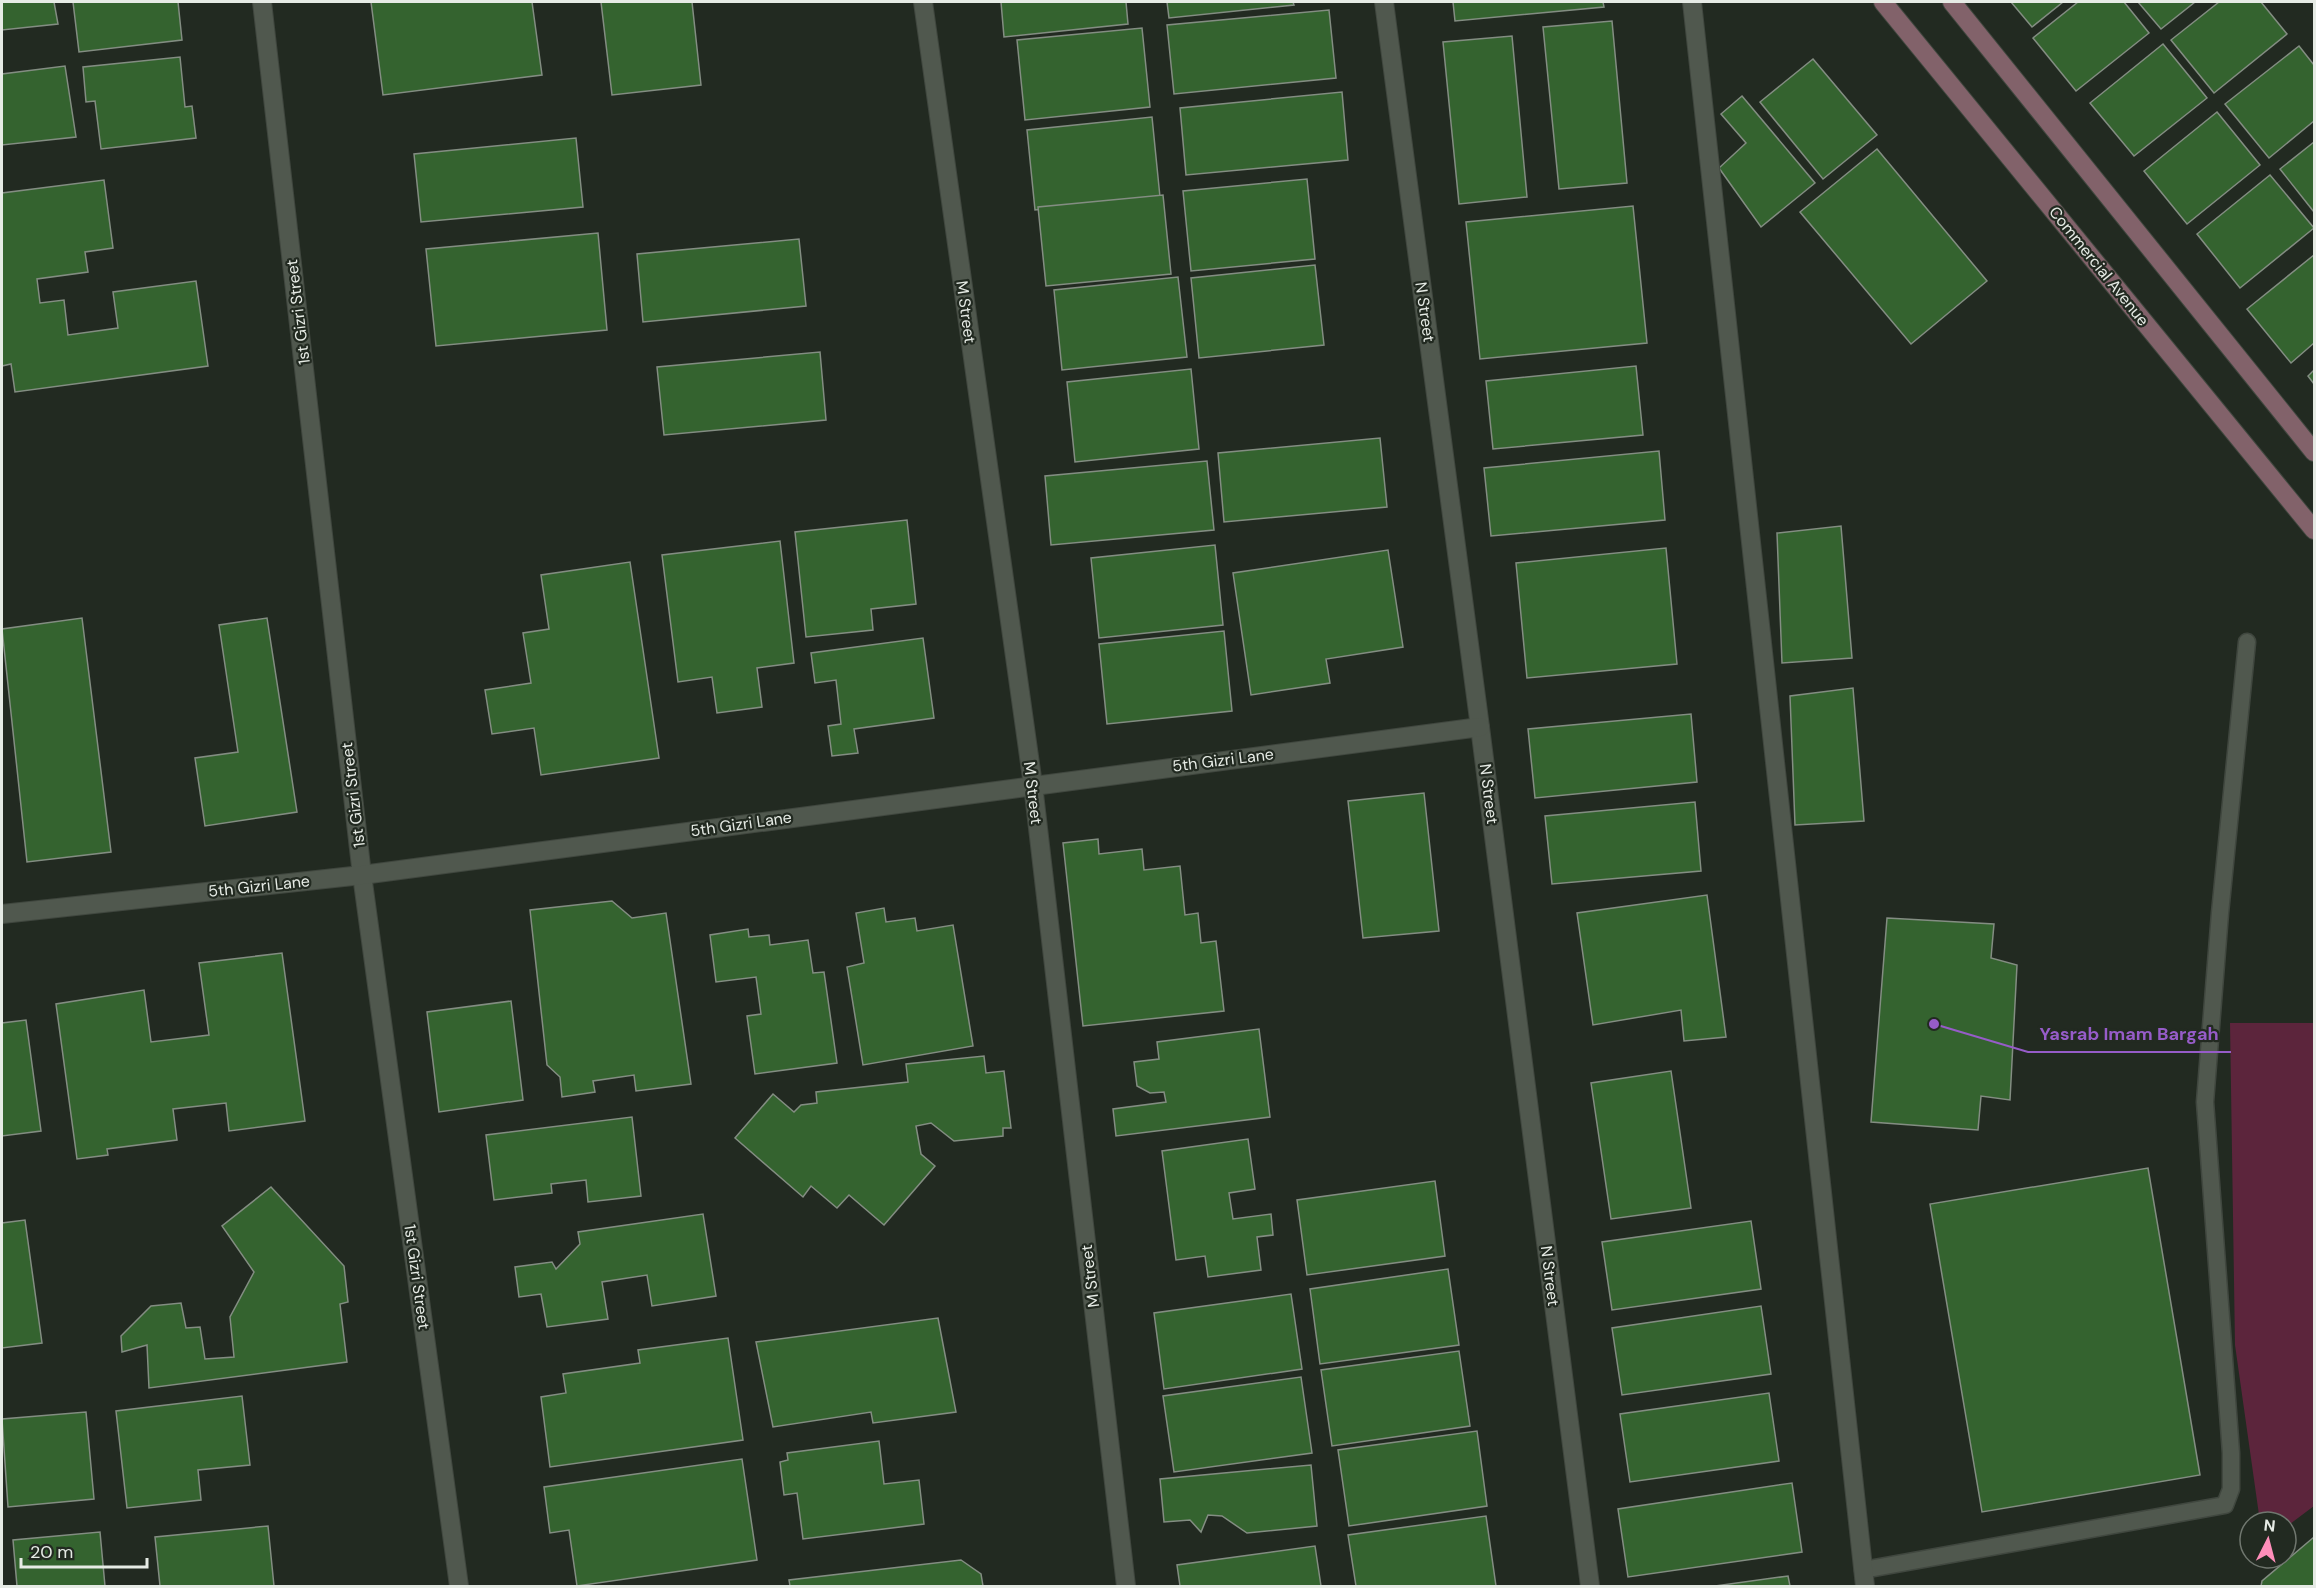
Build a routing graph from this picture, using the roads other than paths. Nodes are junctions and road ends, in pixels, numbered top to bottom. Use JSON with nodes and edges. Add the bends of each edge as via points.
{"nodes":[{"id":1,"x":262,"y":2,"type":"edge"},
{"id":2,"x":923,"y":2,"type":"edge"},
{"id":3,"x":1384,"y":2,"type":"edge"},
{"id":4,"x":1692,"y":2,"type":"edge"},
{"id":5,"x":1883,"y":2,"type":"edge"},
{"id":6,"x":1952,"y":2,"type":"edge"},
{"id":7,"x":2314,"y":452,"type":"edge"},
{"id":8,"x":2314,"y":530,"type":"edge"},
{"id":9,"x":2247,"y":642,"type":"dead end"},
{"id":10,"x":1480,"y":727,"type":"junction"},
{"id":11,"x":1033,"y":785,"type":"junction"},
{"id":12,"x":362,"y":875,"type":"junction"},
{"id":13,"x":2,"y":914,"type":"edge"},
{"id":14,"x":1864,"y":1578,"type":"edge"},
{"id":15,"x":459,"y":1587,"type":"edge"},
{"id":16,"x":1126,"y":1587,"type":"edge"},
{"id":17,"x":1590,"y":1587,"type":"edge"}],
"edges":[{"from":1,"to":12,"type":"street","name":"1st Gizri Street"},
{"from":2,"to":11,"type":"street","name":"M Street"},
{"from":3,"to":10,"type":"street","name":"N Street"},
{"from":4,"to":14,"type":"street"},
{"from":5,"to":8,"type":"main road","name":"Commercial Avenue"},
{"from":6,"to":7,"type":"main road"},
{"from":9,"to":14,"type":"lane","via":[[2205,1102],[2231,1453],[2231,1489],[2225,1505]]},
{"from":10,"to":11,"type":"street","name":"5th Gizri Lane"},
{"from":10,"to":17,"type":"street","name":"N Street"},
{"from":11,"to":12,"type":"street","name":"5th Gizri Lane"},
{"from":11,"to":16,"type":"street","name":"M Street"},
{"from":12,"to":13,"type":"street","name":"5th Gizri Lane"},
{"from":12,"to":15,"type":"street","name":"1st Gizri Street"}]}
